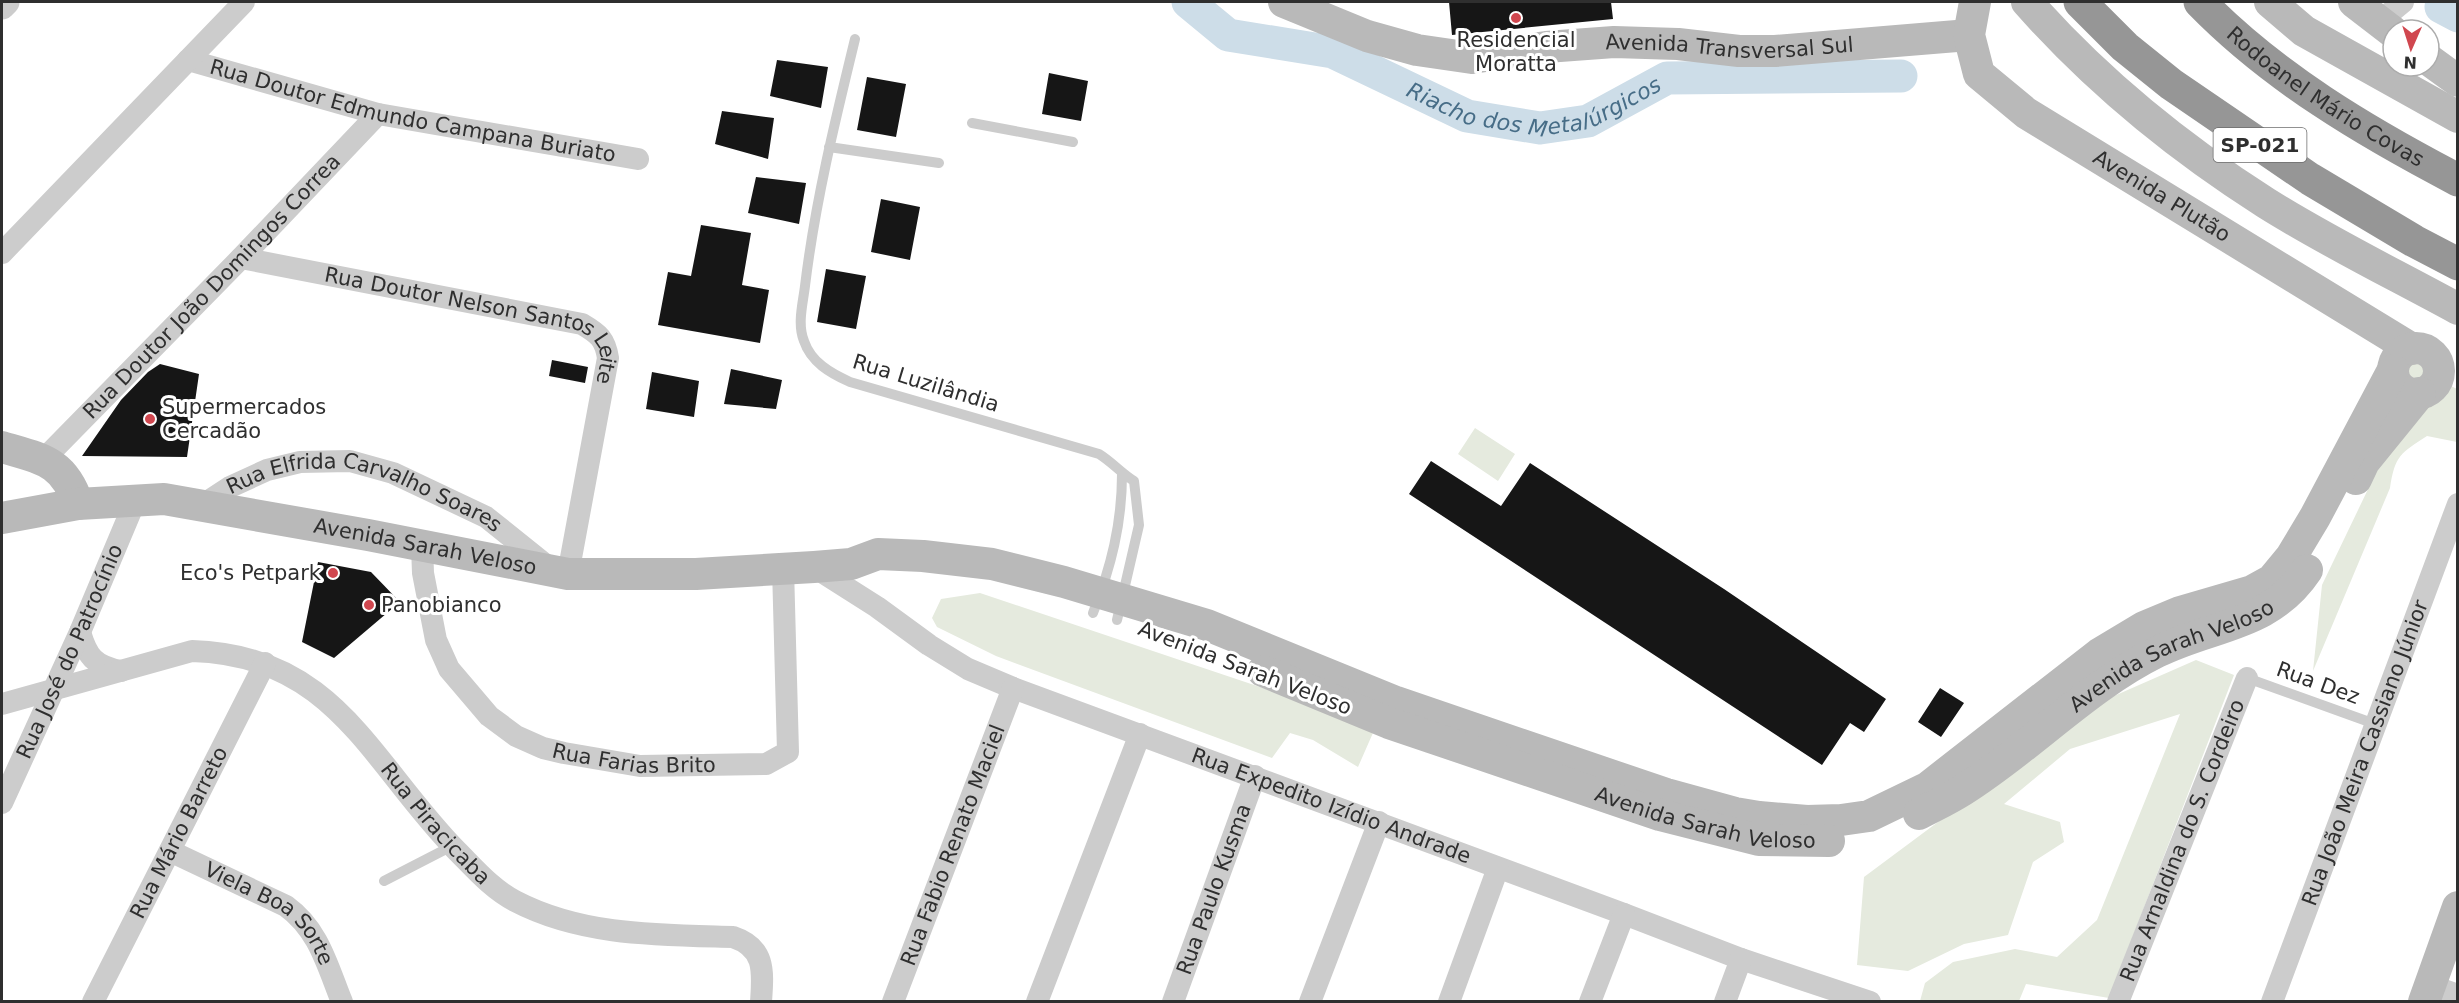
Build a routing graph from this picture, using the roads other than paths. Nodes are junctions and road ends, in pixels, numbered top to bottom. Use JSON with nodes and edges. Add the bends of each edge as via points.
{"nodes":[{"id":1,"x":6,"y":2,"type":"edge"},
{"id":2,"x":244,"y":2,"type":"edge"},
{"id":3,"x":1284,"y":2,"type":"edge"},
{"id":4,"x":1975,"y":2,"type":"edge"},
{"id":5,"x":2080,"y":2,"type":"edge"},
{"id":6,"x":2200,"y":2,"type":"edge"},
{"id":7,"x":2270,"y":2,"type":"edge"},
{"id":8,"x":2354,"y":2,"type":"edge"},
{"id":9,"x":2403,"y":2,"type":"edge"},
{"id":10,"x":2,"y":6,"type":"edge"},
{"id":11,"x":2032,"y":8,"type":"edge"},
{"id":12,"x":2392,"y":18,"type":"edge"},
{"id":13,"x":2381,"y":23,"type":"edge"},
{"id":14,"x":1969,"y":34,"type":"junction"},
{"id":15,"x":855,"y":39,"type":"dead end"},
{"id":16,"x":188,"y":60,"type":"junction"},
{"id":17,"x":2441,"y":69,"type":"edge"},
{"id":18,"x":2457,"y":81,"type":"edge"},
{"id":19,"x":378,"y":114,"type":"junction"},
{"id":20,"x":2457,"y":117,"type":"edge"},
{"id":21,"x":972,"y":123,"type":"dead end"},
{"id":22,"x":1073,"y":142,"type":"dead end"},
{"id":23,"x":829,"y":147,"type":"junction"},
{"id":24,"x":638,"y":159,"type":"dead end"},
{"id":25,"x":939,"y":162,"type":"dead end"},
{"id":26,"x":2457,"y":180,"type":"edge"},
{"id":27,"x":2,"y":254,"type":"edge"},
{"id":28,"x":241,"y":258,"type":"junction"},
{"id":29,"x":2457,"y":264,"type":"edge"},
{"id":30,"x":2457,"y":309,"type":"edge"},
{"id":31,"x":2403,"y":359,"type":"junction"},
{"id":32,"x":2448,"y":374,"type":"edge"},
{"id":33,"x":2420,"y":393,"type":"junction"},
{"id":34,"x":17,"y":454,"type":"edge"},
{"id":35,"x":1122,"y":474,"type":"junction"},
{"id":36,"x":136,"y":499,"type":"junction"},
{"id":37,"x":78,"y":504,"type":"junction"},
{"id":38,"x":2457,"y":504,"type":"edge"},
{"id":39,"x":201,"y":506,"type":"junction"},
{"id":40,"x":2,"y":518,"type":"edge"},
{"id":41,"x":422,"y":546,"type":"junction"},
{"id":42,"x":814,"y":567,"type":"junction"},
{"id":43,"x":783,"y":568,"type":"junction"},
{"id":44,"x":561,"y":573,"type":"junction"},
{"id":45,"x":1108,"y":607,"type":"junction"},
{"id":46,"x":80,"y":632,"type":"junction"},
{"id":47,"x":265,"y":663,"type":"junction"},
{"id":48,"x":121,"y":671,"type":"junction"},
{"id":49,"x":2247,"y":678,"type":"joint"},
{"id":50,"x":55,"y":688,"type":"junction"},
{"id":51,"x":1013,"y":688,"type":"junction"},
{"id":52,"x":2,"y":704,"type":"edge"},
{"id":53,"x":2375,"y":724,"type":"junction"},
{"id":54,"x":1140,"y":734,"type":"junction"},
{"id":55,"x":1255,"y":776,"type":"junction"},
{"id":56,"x":2,"y":803,"type":"edge"},
{"id":57,"x":1379,"y":822,"type":"junction"},
{"id":58,"x":452,"y":846,"type":"junction"},
{"id":59,"x":170,"y":851,"type":"junction"},
{"id":60,"x":1498,"y":868,"type":"junction"},
{"id":61,"x":384,"y":881,"type":"dead end"},
{"id":62,"x":2457,"y":907,"type":"edge"},
{"id":63,"x":1624,"y":914,"type":"junction"},
{"id":64,"x":1741,"y":959,"type":"junction"},
{"id":65,"x":2437,"y":994,"type":"edge"},
{"id":66,"x":93,"y":1002,"type":"edge"},
{"id":67,"x":342,"y":1002,"type":"edge"},
{"id":68,"x":761,"y":1002,"type":"edge"},
{"id":69,"x":893,"y":1002,"type":"edge"},
{"id":70,"x":1037,"y":1002,"type":"edge"},
{"id":71,"x":1173,"y":1002,"type":"edge"},
{"id":72,"x":1310,"y":1002,"type":"edge"},
{"id":73,"x":1449,"y":1002,"type":"edge"},
{"id":74,"x":1590,"y":1002,"type":"edge"},
{"id":75,"x":1725,"y":1002,"type":"edge"},
{"id":76,"x":1870,"y":1002,"type":"edge"},
{"id":77,"x":2118,"y":1002,"type":"edge"},
{"id":78,"x":2272,"y":1002,"type":"edge"}],
"edges":[{"from":1,"to":10,"type":"street"},
{"from":2,"to":16,"type":"street"},
{"from":3,"to":14,"type":"main road","name":"Avenida Transversal Sul","via":[[1367,36],[1417,50],[1472,58],[1614,42],[1775,51]]},
{"from":4,"to":14,"type":"main road","name":"Avenida Plutão"},
{"from":5,"to":29,"type":"highway","number":"SP-021","via":[[2125,47],[2171,84],[2310,179]]},
{"from":6,"to":26,"type":"highway","name":"Rodoanel Mário Covas","via":[[2280,71],[2348,118]]},
{"from":7,"to":20,"type":"main road","via":[[2304,32]]},
{"from":8,"to":13,"type":"main road"},
{"from":9,"to":12,"type":"street"},
{"from":11,"to":30,"type":"main road","via":[[2143,114],[2225,176],[2312,230]]},
{"from":14,"to":31,"type":"main road","name":"Avenida Plutão","via":[[1979,74],[2026,113]]},
{"from":15,"to":23,"type":"lane","name":"Rua Luzilândia"},
{"from":16,"to":19,"type":"street","name":"Rua Doutor Edmundo Campana Buriato"},
{"from":16,"to":27,"type":"street"},
{"from":17,"to":18,"type":"main road"},
{"from":19,"to":24,"type":"street","name":"Rua Doutor Edmundo Campana Buriato"},
{"from":19,"to":28,"type":"street","name":"Rua Doutor João Domingos Correa"},
{"from":21,"to":22,"type":"lane"},
{"from":23,"to":25,"type":"lane"},
{"from":23,"to":35,"type":"lane","name":"Rua Luzilândia","via":[[801,325],[813,358],[831,374],[850,382],[1099,454],[1114,463]]},
{"from":28,"to":34,"type":"street","name":"Rua Doutor João Domingos Correa"},
{"from":28,"to":44,"type":"street","name":"Rua Doutor Nelson Santos Leite","via":[[582,324],[594,331],[605,342],[608,358]]},
{"from":31,"to":32,"type":"main road","via":[[2427,351]]},
{"from":31,"to":33,"type":"main road","via":[[2397,384],[2409,393]]},
{"from":31,"to":45,"type":"main road","name":"Avenida Sarah Veloso","via":[[2315,517],[2272,580],[2252,591],[2144,627],[2017,706],[1928,788],[1869,816],[1807,821],[1735,813],[1666,794],[1407,706],[1207,625]]},
{"from":32,"to":33,"type":"main road"},
{"from":33,"to":45,"type":"main road","name":"Avenida Sarah Veloso","via":[[2364,462],[2302,577],[2268,610],[2157,652],[2114,677],[1964,790],[1866,836],[1829,841],[1759,840],[1660,815],[1389,723]]},
{"from":34,"to":37,"type":"main road","via":[[65,476]]},
{"from":35,"to":45,"type":"lane"},
{"from":35,"to":45,"type":"lane","name":"Rua Luzilândia","via":[[1134,481],[1139,525]]},
{"from":36,"to":37,"type":"main road","name":"Avenida Sarah Veloso"},
{"from":36,"to":39,"type":"main road","name":"Avenida Sarah Veloso"},
{"from":36,"to":46,"type":"street","name":"Rua José do Patrocínio"},
{"from":37,"to":40,"type":"main road","name":"Avenida Sarah Veloso"},
{"from":38,"to":53,"type":"street","name":"Rua João Meira Cassiano Júnior"},
{"from":39,"to":41,"type":"main road","name":"Avenida Sarah Veloso"},
{"from":39,"to":44,"type":"street","name":"Rua Elfrida Carvalho Soares","via":[[267,470],[300,462],[350,462],[393,473],[486,517]]},
{"from":41,"to":43,"type":"street","name":"Rua Farias Brito","via":[[436,640],[449,669],[489,716],[516,736],[543,748],[640,766],[766,764],[788,752]]},
{"from":41,"to":44,"type":"main road","name":"Avenida Sarah Veloso"},
{"from":42,"to":43,"type":"main road","name":"Avenida Sarah Veloso"},
{"from":42,"to":45,"type":"main road","name":"Avenida Sarah Veloso","via":[[851,564],[878,554],[992,564],[1064,582]]},
{"from":42,"to":51,"type":"street","name":"Rua Expedito Izídio Andrade","via":[[968,669]]},
{"from":43,"to":44,"type":"main road","name":"Avenida Sarah Veloso","via":[[696,574]]},
{"from":46,"to":48,"type":"street","via":[[87,653],[110,669]]},
{"from":46,"to":50,"type":"street","name":"Rua José do Patrocínio"},
{"from":47,"to":48,"type":"street","name":"Rua Piracicaba","via":[[222,652],[192,651]]},
{"from":47,"to":58,"type":"street","name":"Rua Piracicaba","via":[[307,684],[329,702]]},
{"from":47,"to":59,"type":"street","name":"Rua Mário Barreto"},
{"from":48,"to":50,"type":"street","name":"Rua Piracicaba"},
{"from":49,"to":53,"type":"lane","name":"Rua Dez"},
{"from":49,"to":77,"type":"street","name":"Rua Arnaldina do S. Cordeiro"},
{"from":50,"to":52,"type":"street","name":"Rua Piracicaba"},
{"from":50,"to":56,"type":"street","name":"Rua José do Patrocínio"},
{"from":51,"to":54,"type":"street","name":"Rua Expedito Izídio Andrade"},
{"from":51,"to":69,"type":"street","name":"Rua Fabio Renato Maciel"},
{"from":53,"to":78,"type":"street","name":"Rua João Meira Cassiano Júnior"},
{"from":54,"to":55,"type":"street","name":"Rua Expedito Izídio Andrade"},
{"from":54,"to":70,"type":"street"},
{"from":55,"to":57,"type":"street","name":"Rua Expedito Izídio Andrade"},
{"from":55,"to":71,"type":"street","name":"Rua Paulo Kusma"},
{"from":57,"to":60,"type":"street","name":"Rua Expedito Izídio Andrade"},
{"from":57,"to":72,"type":"street"},
{"from":58,"to":61,"type":"lane"},
{"from":58,"to":68,"type":"street","name":"Rua Piracicaba","via":[[488,882],[537,912],[628,934],[733,937],[747,942],[756,952],[763,975]]},
{"from":59,"to":66,"type":"street","name":"Rua Mário Barreto"},
{"from":59,"to":67,"type":"street","name":"Viela Boa Sorte","via":[[286,906],[303,918],[315,936]]},
{"from":60,"to":63,"type":"street","name":"Rua Expedito Izídio Andrade"},
{"from":60,"to":73,"type":"street"},
{"from":62,"to":65,"type":"main road"},
{"from":63,"to":64,"type":"street","name":"Rua Expedito Izídio Andrade"},
{"from":63,"to":74,"type":"street"},
{"from":64,"to":75,"type":"street"},
{"from":64,"to":76,"type":"street","name":"Rua Expedito Izídio Andrade"}]}
